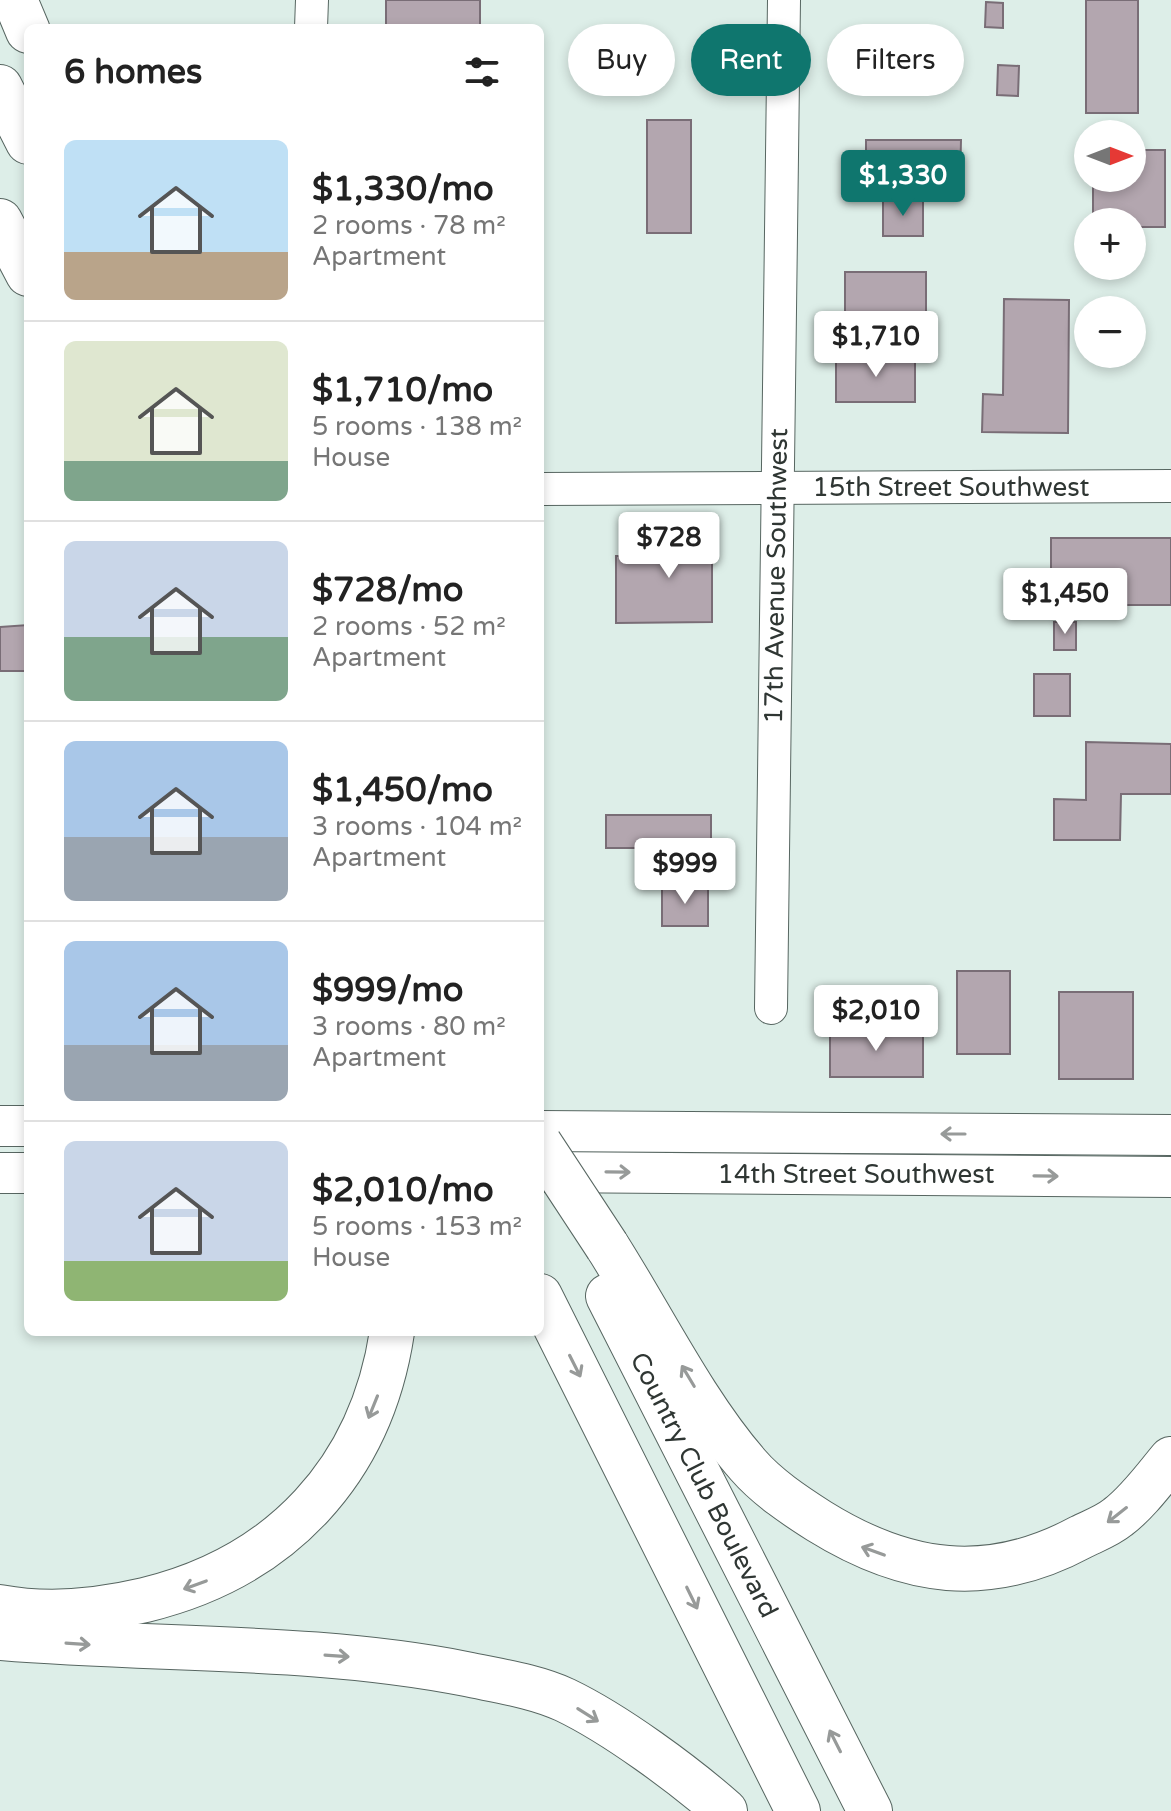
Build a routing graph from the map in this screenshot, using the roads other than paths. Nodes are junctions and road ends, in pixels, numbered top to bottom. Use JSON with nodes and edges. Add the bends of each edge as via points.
{"nodes":[{"id":1,"x":15,"y":0,"type":"edge"},
{"id":2,"x":312,"y":0,"type":"edge"},
{"id":3,"x":784,"y":0,"type":"edge"},
{"id":4,"x":25,"y":24,"type":"edge"},
{"id":5,"x":311,"y":24,"type":"edge"},
{"id":6,"x":0,"y":87,"type":"edge"},
{"id":7,"x":24,"y":134,"type":"edge"},
{"id":8,"x":0,"y":221,"type":"edge"},
{"id":9,"x":24,"y":266,"type":"edge"},
{"id":10,"x":1171,"y":486,"type":"edge"},
{"id":11,"x":777,"y":487,"type":"junction"},
{"id":12,"x":544,"y":489,"type":"edge"},
{"id":13,"x":771,"y":1008,"type":"dead end"},
{"id":14,"x":0,"y":1126,"type":"edge"},
{"id":15,"x":24,"y":1126,"type":"edge"},
{"id":16,"x":544,"y":1131,"type":"edge"},
{"id":17,"x":1171,"y":1135,"type":"edge"},
{"id":18,"x":544,"y":1151,"type":"edge"},
{"id":19,"x":544,"y":1165,"type":"edge"},
{"id":20,"x":544,"y":1172,"type":"edge"},
{"id":21,"x":0,"y":1173,"type":"edge"},
{"id":22,"x":24,"y":1173,"type":"edge"},
{"id":23,"x":1171,"y":1177,"type":"edge"},
{"id":24,"x":595,"y":1245,"type":"junction"},
{"id":25,"x":544,"y":1304,"type":"edge"},
{"id":26,"x":391,"y":1336,"type":"edge"},
{"id":27,"x":1171,"y":1459,"type":"edge"},
{"id":28,"x":0,"y":1607,"type":"edge"},
{"id":29,"x":0,"y":1638,"type":"edge"},
{"id":30,"x":725,"y":1811,"type":"edge"},
{"id":31,"x":798,"y":1811,"type":"edge"},
{"id":32,"x":870,"y":1811,"type":"edge"}],
"edges":[{"from":1,"to":4,"type":"highway"},
{"from":2,"to":5,"type":"street"},
{"from":3,"to":11,"type":"street","name":"17th Avenue Southwest"},
{"from":6,"to":7,"type":"highway"},
{"from":8,"to":9,"type":"highway"},
{"from":10,"to":11,"type":"street","name":"15th Street Southwest"},
{"from":11,"to":12,"type":"street","name":"15th Street Southwest"},
{"from":11,"to":13,"type":"street","name":"17th Avenue Southwest"},
{"from":14,"to":15,"type":"street"},
{"from":17,"to":16,"type":"street","name":"14th Street Southwest","one_way":true},
{"from":18,"to":24,"type":"highway","bridge":true},
{"from":19,"to":24,"type":"highway","name":"Country Club Boulevard"},
{"from":20,"to":23,"type":"street","name":"14th Street Southwest","one_way":true},
{"from":21,"to":22,"type":"street"},
{"from":27,"to":24,"type":"highway","one_way":true,"via":[[1118,1517],[1017,1564],[950,1571],[858,1546],[791,1504],[748,1466]]},
{"from":32,"to":24,"type":"highway","name":"Country Club Boulevard","one_way":true},
{"from":25,"to":31,"type":"highway","one_way":true},
{"from":26,"to":28,"type":"highway","one_way":true,"via":[[377,1399],[357,1444],[309,1509],[268,1546],[212,1579],[121,1605],[70,1612]]},
{"from":29,"to":30,"type":"highway","one_way":true,"via":[[372,1659],[520,1685],[565,1700],[670,1766]]}]}
